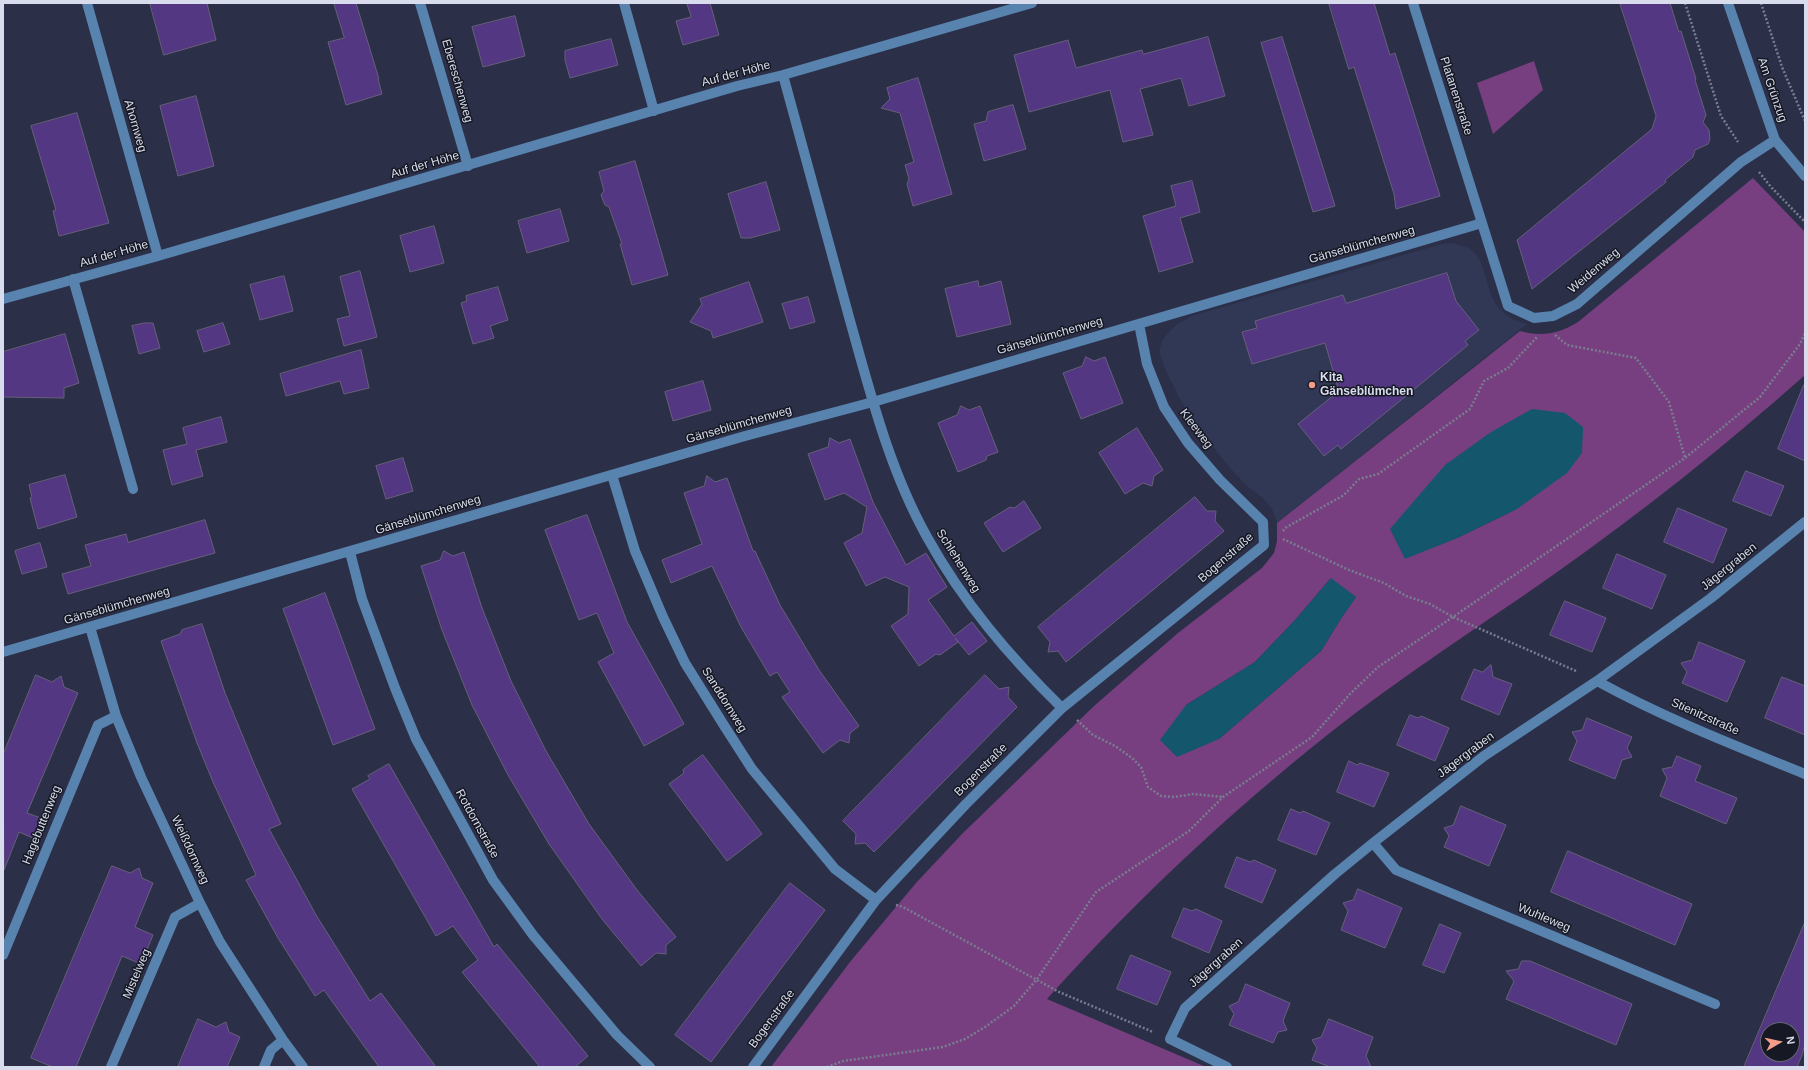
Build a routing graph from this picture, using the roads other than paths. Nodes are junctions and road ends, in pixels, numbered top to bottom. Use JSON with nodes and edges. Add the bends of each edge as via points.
{"nodes":[{"id":1,"x":87,"y":3,"type":"edge"},
{"id":2,"x":420,"y":3,"type":"edge"},
{"id":3,"x":624,"y":3,"type":"edge"},
{"id":4,"x":1032,"y":3,"type":"edge"},
{"id":5,"x":1413,"y":3,"type":"edge"},
{"id":6,"x":1728,"y":3,"type":"edge"},
{"id":7,"x":999,"y":7,"type":"edge"},
{"id":8,"x":783,"y":75,"type":"junction"},
{"id":9,"x":654,"y":111,"type":"junction"},
{"id":10,"x":1775,"y":140,"type":"junction"},
{"id":11,"x":468,"y":166,"type":"junction"},
{"id":12,"x":1805,"y":176,"type":"edge"},
{"id":13,"x":1482,"y":223,"type":"junction"},
{"id":14,"x":158,"y":256,"type":"junction"},
{"id":15,"x":73,"y":279,"type":"junction"},
{"id":16,"x":3,"y":299,"type":"edge"},
{"id":17,"x":1139,"y":324,"type":"junction"},
{"id":18,"x":873,"y":402,"type":"junction"},
{"id":19,"x":612,"y":475,"type":"junction"},
{"id":20,"x":133,"y":489,"type":"dead end"},
{"id":21,"x":1805,"y":522,"type":"edge"},
{"id":22,"x":1264,"y":532,"type":"joint"},
{"id":23,"x":350,"y":552,"type":"junction"},
{"id":24,"x":90,"y":627,"type":"junction"},
{"id":25,"x":3,"y":652,"type":"edge"},
{"id":26,"x":1597,"y":681,"type":"junction"},
{"id":27,"x":1062,"y":708,"type":"junction"},
{"id":28,"x":116,"y":716,"type":"junction"},
{"id":29,"x":1805,"y":774,"type":"edge"},
{"id":30,"x":1373,"y":843,"type":"junction"},
{"id":31,"x":876,"y":900,"type":"junction"},
{"id":32,"x":200,"y":903,"type":"junction"},
{"id":33,"x":3,"y":955,"type":"edge"},
{"id":34,"x":1715,"y":1004,"type":"dead end"},
{"id":35,"x":283,"y":1040,"type":"junction"},
{"id":36,"x":111,"y":1067,"type":"edge"},
{"id":37,"x":264,"y":1067,"type":"edge"},
{"id":38,"x":303,"y":1067,"type":"edge"},
{"id":39,"x":650,"y":1067,"type":"edge"},
{"id":40,"x":753,"y":1067,"type":"edge"},
{"id":41,"x":1227,"y":1067,"type":"edge"}],
"edges":[{"from":1,"to":14,"type":"street","name":"Ahornweg"},
{"from":2,"to":11,"type":"street","name":"Ebereschenweg"},
{"from":3,"to":9,"type":"street"},
{"from":4,"to":7,"type":"street","name":"Auf der Höhe"},
{"from":5,"to":13,"type":"street","name":"Platanenstraße"},
{"from":6,"to":10,"type":"street","name":"Am Grünzug"},
{"from":7,"to":8,"type":"street","name":"Auf der Höhe"},
{"from":8,"to":9,"type":"street","name":"Auf der Höhe"},
{"from":8,"to":18,"type":"street","name":"Auf der Höhe"},
{"from":9,"to":11,"type":"street","name":"Auf der Höhe"},
{"from":10,"to":12,"type":"street","name":"Am Grünzug"},
{"from":10,"to":13,"type":"street","name":"Weidenweg","via":[[1747,157],[1577,304],[1553,316],[1534,318],[1508,306]]},
{"from":11,"to":14,"type":"street","name":"Auf der Höhe"},
{"from":13,"to":17,"type":"street","name":"Gänseblümchenweg"},
{"from":14,"to":15,"type":"street","name":"Auf der Höhe"},
{"from":15,"to":16,"type":"street","name":"Auf der Höhe"},
{"from":15,"to":20,"type":"street","name":"Auf der Höhe"},
{"from":17,"to":18,"type":"street","name":"Gänseblümchenweg"},
{"from":17,"to":22,"type":"street","name":"Kleeweg","via":[[1147,364],[1164,407],[1188,443],[1220,480],[1263,522]]},
{"from":18,"to":19,"type":"street","name":"Gänseblümchenweg"},
{"from":18,"to":27,"type":"street","name":"Schlehenweg","via":[[898,478],[927,537],[982,623],[1023,670]]},
{"from":19,"to":23,"type":"street","name":"Gänseblümchenweg"},
{"from":19,"to":31,"type":"street","name":"Sanddornweg","via":[[635,551],[685,663],[752,769],[835,869]]},
{"from":21,"to":26,"type":"street","name":"Jägergraben","via":[[1711,598]]},
{"from":22,"to":27,"type":"street","name":"Bogenstraße","via":[[1264,544]]},
{"from":23,"to":24,"type":"street","name":"Gänseblümchenweg"},
{"from":23,"to":39,"type":"street","name":"Rotdornstraße","via":[[362,599],[416,740],[493,880],[533,935],[617,1035]]},
{"from":24,"to":25,"type":"street","name":"Gänseblümchenweg"},
{"from":24,"to":28,"type":"street","name":"Weißdornweg"},
{"from":26,"to":29,"type":"street","name":"Stienitzstraße","via":[[1623,695]]},
{"from":26,"to":30,"type":"street","name":"Jägergraben","via":[[1484,756]]},
{"from":27,"to":31,"type":"street","name":"Bogenstraße","via":[[966,804]]},
{"from":28,"to":32,"type":"street","name":"Weißdornweg","via":[[141,777]]},
{"from":28,"to":33,"type":"street","name":"Hagebuttenweg","via":[[98,725]]},
{"from":30,"to":34,"type":"street","name":"Wuhleweg","via":[[1396,870]]},
{"from":30,"to":41,"type":"street","name":"Jägergraben","via":[[1186,1008],[1170,1039]]},
{"from":31,"to":40,"type":"street","name":"Bogenstraße"},
{"from":32,"to":35,"type":"street","name":"Weißdornweg","via":[[220,942]]},
{"from":32,"to":36,"type":"street","name":"Mistelweg","via":[[176,917]]},
{"from":35,"to":37,"type":"street","via":[[271,1050]]},
{"from":35,"to":38,"type":"street","name":"Weißdornweg"}]}
